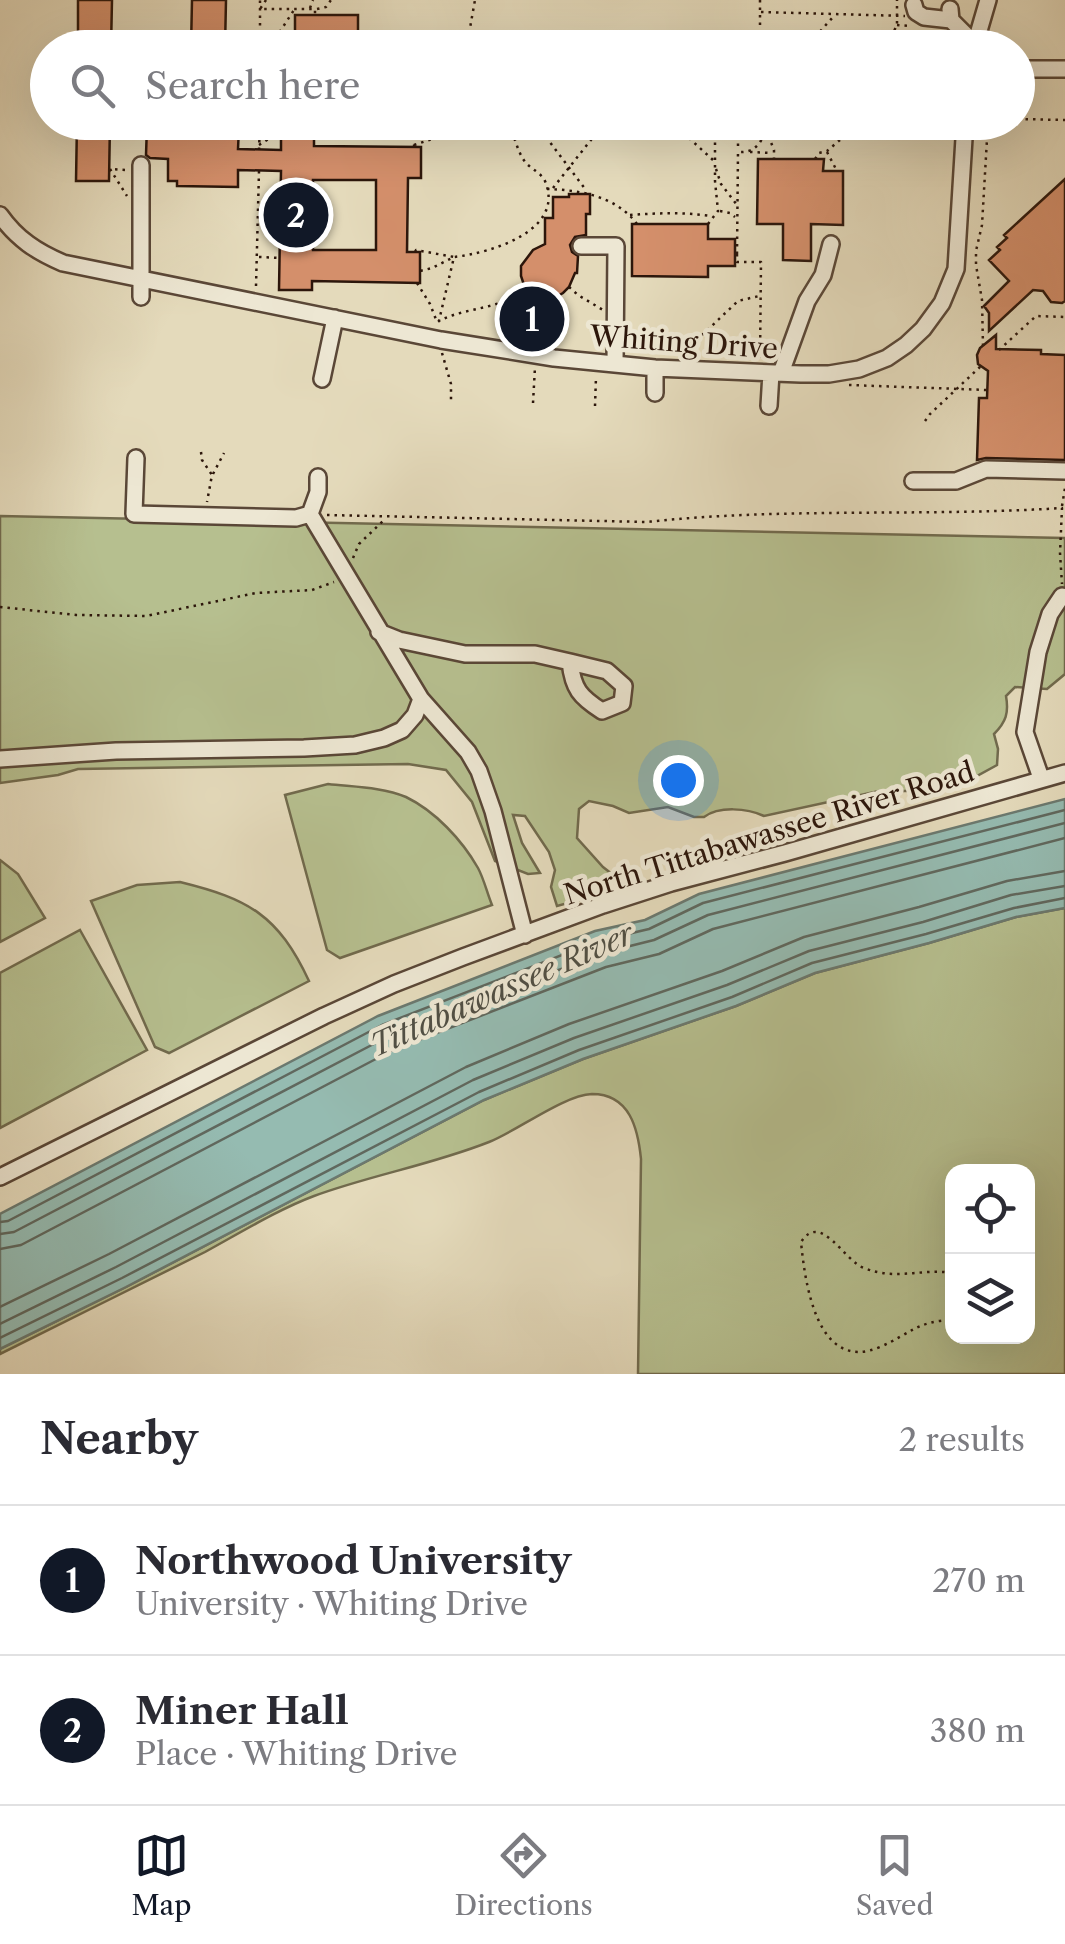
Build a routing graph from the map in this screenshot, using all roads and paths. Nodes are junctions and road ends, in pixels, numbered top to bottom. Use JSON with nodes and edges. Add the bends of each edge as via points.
{"nodes":[{"id":1,"x":263,"y":0,"type":"edge"},
{"id":2,"x":313,"y":0,"type":"edge"},
{"id":3,"x":332,"y":0,"type":"edge"},
{"id":4,"x":476,"y":0,"type":"edge"},
{"id":5,"x":760,"y":0,"type":"edge"},
{"id":6,"x":897,"y":0,"type":"edge"},
{"id":7,"x":988,"y":0,"type":"edge"},
{"id":8,"x":260,"y":9,"type":"junction"},
{"id":9,"x":295,"y":9,"type":"junction"},
{"id":10,"x":313,"y":11,"type":"junction"},
{"id":11,"x":919,"y":11,"type":"junction"},
{"id":12,"x":761,"y":12,"type":"junction"},
{"id":13,"x":836,"y":14,"type":"junction"},
{"id":14,"x":897,"y":15,"type":"junction"},
{"id":15,"x":261,"y":30,"type":"edge"},
{"id":16,"x":281,"y":30,"type":"edge"},
{"id":17,"x":470,"y":30,"type":"edge"},
{"id":18,"x":760,"y":30,"type":"edge"},
{"id":19,"x":821,"y":30,"type":"edge"},
{"id":20,"x":895,"y":30,"type":"edge"},
{"id":21,"x":922,"y":30,"type":"edge"},
{"id":22,"x":963,"y":30,"type":"edge"},
{"id":23,"x":979,"y":30,"type":"edge"},
{"id":24,"x":1035,"y":69,"type":"edge"},
{"id":25,"x":1065,"y":69,"type":"edge"},
{"id":26,"x":1035,"y":119,"type":"edge"},
{"id":27,"x":1065,"y":120,"type":"edge"},
{"id":28,"x":515,"y":140,"type":"edge"},
{"id":29,"x":548,"y":140,"type":"edge"},
{"id":30,"x":591,"y":140,"type":"edge"},
{"id":31,"x":691,"y":140,"type":"edge"},
{"id":32,"x":715,"y":140,"type":"edge"},
{"id":33,"x":738,"y":140,"type":"edge"},
{"id":34,"x":761,"y":140,"type":"edge"},
{"id":35,"x":770,"y":140,"type":"edge"},
{"id":36,"x":839,"y":140,"type":"edge"},
{"id":37,"x":965,"y":140,"type":"edge"},
{"id":38,"x":987,"y":140,"type":"edge"},
{"id":39,"x":826,"y":151,"type":"junction"},
{"id":40,"x":738,"y":152,"type":"junction"},
{"id":41,"x":748,"y":152,"type":"junction"},
{"id":42,"x":774,"y":152,"type":"junction"},
{"id":43,"x":774,"y":159,"type":"dead end"},
{"id":44,"x":815,"y":159,"type":"dead end"},
{"id":45,"x":715,"y":162,"type":"junction"},
{"id":46,"x":142,"y":167,"type":"joint"},
{"id":47,"x":569,"y":168,"type":"junction"},
{"id":48,"x":715,"y":168,"type":"junction"},
{"id":49,"x":259,"y":171,"type":"dead end"},
{"id":50,"x":837,"y":171,"type":"dead end"},
{"id":51,"x":549,"y":189,"type":"junction"},
{"id":52,"x":588,"y":193,"type":"junction"},
{"id":53,"x":127,"y":199,"type":"dead end"},
{"id":54,"x":738,"y":206,"type":"junction"},
{"id":55,"x":718,"y":211,"type":"junction"},
{"id":56,"x":0,"y":215,"type":"edge"},
{"id":57,"x":628,"y":215,"type":"junction"},
{"id":58,"x":712,"y":216,"type":"junction"},
{"id":59,"x":738,"y":219,"type":"junction"},
{"id":60,"x":637,"y":224,"type":"dead end"},
{"id":61,"x":708,"y":224,"type":"dead end"},
{"id":62,"x":830,"y":244,"type":"dead end"},
{"id":63,"x":581,"y":246,"type":"dead end"},
{"id":64,"x":416,"y":252,"type":"dead end"},
{"id":65,"x":454,"y":257,"type":"junction"},
{"id":66,"x":257,"y":258,"type":"junction"},
{"id":67,"x":280,"y":258,"type":"dead end"},
{"id":68,"x":420,"y":270,"type":"dead end"},
{"id":69,"x":140,"y":279,"type":"junction"},
{"id":70,"x":417,"y":283,"type":"dead end"},
{"id":71,"x":569,"y":287,"type":"dead end"},
{"id":72,"x":526,"y":288,"type":"dead end"},
{"id":73,"x":256,"y":293,"type":"dead end"},
{"id":74,"x":760,"y":296,"type":"junction"},
{"id":75,"x":140,"y":297,"type":"dead end"},
{"id":76,"x":228,"y":297,"type":"junction"},
{"id":77,"x":271,"y":306,"type":"junction"},
{"id":78,"x":606,"y":311,"type":"dead end"},
{"id":79,"x":228,"y":316,"type":"dead end"},
{"id":80,"x":1065,"y":316,"type":"edge"},
{"id":81,"x":334,"y":318,"type":"junction"},
{"id":82,"x":438,"y":322,"type":"junction"},
{"id":83,"x":271,"y":324,"type":"dead end"},
{"id":84,"x":441,"y":340,"type":"junction"},
{"id":85,"x":982,"y":346,"type":"dead end"},
{"id":86,"x":999,"y":350,"type":"dead end"},
{"id":87,"x":534,"y":354,"type":"junction"},
{"id":88,"x":675,"y":359,"type":"dead end"},
{"id":89,"x":608,"y":363,"type":"junction"},
{"id":90,"x":980,"y":366,"type":"dead end"},
{"id":91,"x":656,"y":368,"type":"junction"},
{"id":92,"x":752,"y":372,"type":"junction"},
{"id":93,"x":776,"y":373,"type":"junction"},
{"id":94,"x":322,"y":378,"type":"dead end"},
{"id":95,"x":839,"y":385,"type":"dead end"},
{"id":96,"x":956,"y":389,"type":"junction"},
{"id":97,"x":987,"y":390,"type":"dead end"},
{"id":98,"x":655,"y":393,"type":"dead end"},
{"id":99,"x":451,"y":400,"type":"dead end"},
{"id":100,"x":534,"y":404,"type":"dead end"},
{"id":101,"x":595,"y":406,"type":"dead end"},
{"id":102,"x":770,"y":406,"type":"dead end"},
{"id":103,"x":926,"y":421,"type":"dead end"},
{"id":104,"x":200,"y":452,"type":"dead end"},
{"id":105,"x":224,"y":452,"type":"dead end"},
{"id":106,"x":136,"y":458,"type":"dead end"},
{"id":107,"x":1065,"y":471,"type":"edge"},
{"id":108,"x":212,"y":475,"type":"junction"},
{"id":109,"x":318,"y":476,"type":"dead end"},
{"id":110,"x":912,"y":482,"type":"dead end"},
{"id":111,"x":1065,"y":488,"type":"edge"},
{"id":112,"x":1062,"y":508,"type":"junction"},
{"id":113,"x":310,"y":514,"type":"junction"},
{"id":114,"x":206,"y":516,"type":"junction"},
{"id":115,"x":386,"y":518,"type":"junction"},
{"id":116,"x":346,"y":577,"type":"junction"},
{"id":117,"x":1062,"y":596,"type":"joint"},
{"id":118,"x":0,"y":607,"type":"edge"},
{"id":119,"x":379,"y":632,"type":"junction"},
{"id":120,"x":570,"y":662,"type":"dead end"},
{"id":121,"x":420,"y":699,"type":"junction"},
{"id":122,"x":0,"y":760,"type":"edge"},
{"id":123,"x":1065,"y":773,"type":"edge"},
{"id":124,"x":1042,"y":778,"type":"junction"},
{"id":125,"x":526,"y":935,"type":"junction"},
{"id":126,"x":0,"y":1177,"type":"edge"},
{"id":127,"x":945,"y":1272,"type":"edge"},
{"id":128,"x":945,"y":1321,"type":"edge"}],
"edges":[{"from":1,"to":8,"type":"path"},
{"from":2,"to":10,"type":"path"},
{"from":3,"to":10,"type":"path"},
{"from":4,"to":17,"type":"path"},
{"from":5,"to":12,"type":"path"},
{"from":6,"to":14,"type":"path"},
{"from":7,"to":23,"type":"street"},
{"from":8,"to":9,"type":"path"},
{"from":8,"to":15,"type":"path"},
{"from":9,"to":10,"type":"path"},
{"from":9,"to":16,"type":"path"},
{"from":11,"to":14,"type":"path"},
{"from":11,"to":21,"type":"path"},
{"from":11,"to":22,"type":"street","via":[[951,14]]},
{"from":12,"to":13,"type":"path"},
{"from":12,"to":18,"type":"path"},
{"from":13,"to":14,"type":"path"},
{"from":13,"to":19,"type":"path"},
{"from":14,"to":20,"type":"path"},
{"from":24,"to":25,"type":"street"},
{"from":26,"to":27,"type":"path"},
{"from":28,"to":51,"type":"path"},
{"from":29,"to":47,"type":"path"},
{"from":30,"to":47,"type":"path"},
{"from":31,"to":45,"type":"path"},
{"from":32,"to":45,"type":"path"},
{"from":33,"to":40,"type":"path"},
{"from":34,"to":41,"type":"path"},
{"from":35,"to":42,"type":"path"},
{"from":36,"to":39,"type":"path"},
{"from":37,"to":93,"type":"street","name":"Whiting Drive","via":[[956,269],[923,329],[887,358],[859,369]]},
{"from":38,"to":85,"type":"path","via":[[976,251]]},
{"from":39,"to":44,"type":"path"},
{"from":39,"to":50,"type":"path"},
{"from":40,"to":41,"type":"path"},
{"from":40,"to":54,"type":"path"},
{"from":41,"to":42,"type":"path"},
{"from":42,"to":43,"type":"path"},
{"from":45,"to":48,"type":"path"},
{"from":46,"to":53,"type":"path","via":[[110,169]]},
{"from":46,"to":69,"type":"street"},
{"from":47,"to":51,"type":"path"},
{"from":47,"to":52,"type":"path"},
{"from":48,"to":54,"type":"path"},
{"from":48,"to":55,"type":"path"},
{"from":49,"to":66,"type":"path"},
{"from":51,"to":52,"type":"path"},
{"from":51,"to":65,"type":"path","via":[[547,211],[534,228],[493,249]]},
{"from":52,"to":57,"type":"path"},
{"from":54,"to":59,"type":"path"},
{"from":55,"to":58,"type":"path"},
{"from":55,"to":59,"type":"path"},
{"from":56,"to":69,"type":"street","name":"Whiting Drive","via":[[40,254]]},
{"from":57,"to":58,"type":"path"},
{"from":57,"to":60,"type":"path"},
{"from":58,"to":61,"type":"path"},
{"from":59,"to":74,"type":"path","via":[[737,262],[761,262]]},
{"from":62,"to":93,"type":"street"},
{"from":63,"to":89,"type":"street","via":[[616,246]]},
{"from":64,"to":65,"type":"path"},
{"from":65,"to":68,"type":"path"},
{"from":65,"to":82,"type":"path"},
{"from":66,"to":67,"type":"path"},
{"from":66,"to":73,"type":"path"},
{"from":69,"to":75,"type":"street"},
{"from":69,"to":76,"type":"street","name":"Whiting Drive","via":[[185,296]]},
{"from":70,"to":82,"type":"path"},
{"from":71,"to":78,"type":"path"},
{"from":72,"to":82,"type":"path","via":[[493,307]]},
{"from":74,"to":88,"type":"path","via":[[738,301]]},
{"from":74,"to":92,"type":"path","via":[[760,362]]},
{"from":76,"to":77,"type":"street","name":"Whiting Drive"},
{"from":76,"to":79,"type":"street"},
{"from":77,"to":81,"type":"street","name":"Whiting Drive"},
{"from":77,"to":83,"type":"street"},
{"from":80,"to":86,"type":"path","via":[[1036,316]]},
{"from":81,"to":84,"type":"street","name":"Whiting Drive"},
{"from":81,"to":94,"type":"street"},
{"from":82,"to":84,"type":"path"},
{"from":84,"to":87,"type":"street","name":"Whiting Drive"},
{"from":84,"to":99,"type":"path"},
{"from":87,"to":89,"type":"street","name":"Whiting Drive"},
{"from":87,"to":100,"type":"path"},
{"from":89,"to":91,"type":"street","name":"Whiting Drive"},
{"from":89,"to":101,"type":"path","via":[[596,370]]},
{"from":90,"to":96,"type":"path"},
{"from":91,"to":92,"type":"street","name":"Whiting Drive"},
{"from":91,"to":98,"type":"street"},
{"from":92,"to":93,"type":"street","name":"Whiting Drive"},
{"from":93,"to":102,"type":"street"},
{"from":95,"to":96,"type":"path"},
{"from":96,"to":97,"type":"path"},
{"from":96,"to":103,"type":"path"},
{"from":104,"to":108,"type":"path"},
{"from":105,"to":108,"type":"path"},
{"from":106,"to":114,"type":"street","via":[[134,514]]},
{"from":107,"to":110,"type":"street","via":[[986,469],[956,481]]},
{"from":108,"to":114,"type":"path"},
{"from":109,"to":113,"type":"street"},
{"from":111,"to":112,"type":"path"},
{"from":112,"to":115,"type":"path","via":[[647,522]]},
{"from":112,"to":117,"type":"path"},
{"from":113,"to":114,"type":"street"},
{"from":113,"to":115,"type":"path"},
{"from":113,"to":116,"type":"street"},
{"from":115,"to":116,"type":"path","via":[[359,544]]},
{"from":116,"to":118,"type":"path","via":[[312,590],[256,593],[146,616]]},
{"from":116,"to":119,"type":"street"},
{"from":117,"to":124,"type":"street","via":[[1038,652],[1025,732]]},
{"from":119,"to":120,"type":"street","via":[[465,654],[535,654]]},
{"from":119,"to":121,"type":"street"},
{"from":121,"to":122,"type":"street","via":[[402,730],[355,745]]},
{"from":121,"to":125,"type":"street","via":[[479,772]]},
{"from":123,"to":124,"type":"street","name":"North Tittabawassee River Road"},
{"from":124,"to":125,"type":"street","name":"North Tittabawassee River Road","via":[[671,883]]},
{"from":125,"to":126,"type":"street","name":"North Tittabawassee River Road","via":[[324,1016]]},
{"from":127,"to":128,"type":"path","via":[[910,1276],[862,1268],[824,1233],[814,1231],[801,1242],[821,1328],[840,1348],[866,1352],[927,1322]]}]}
